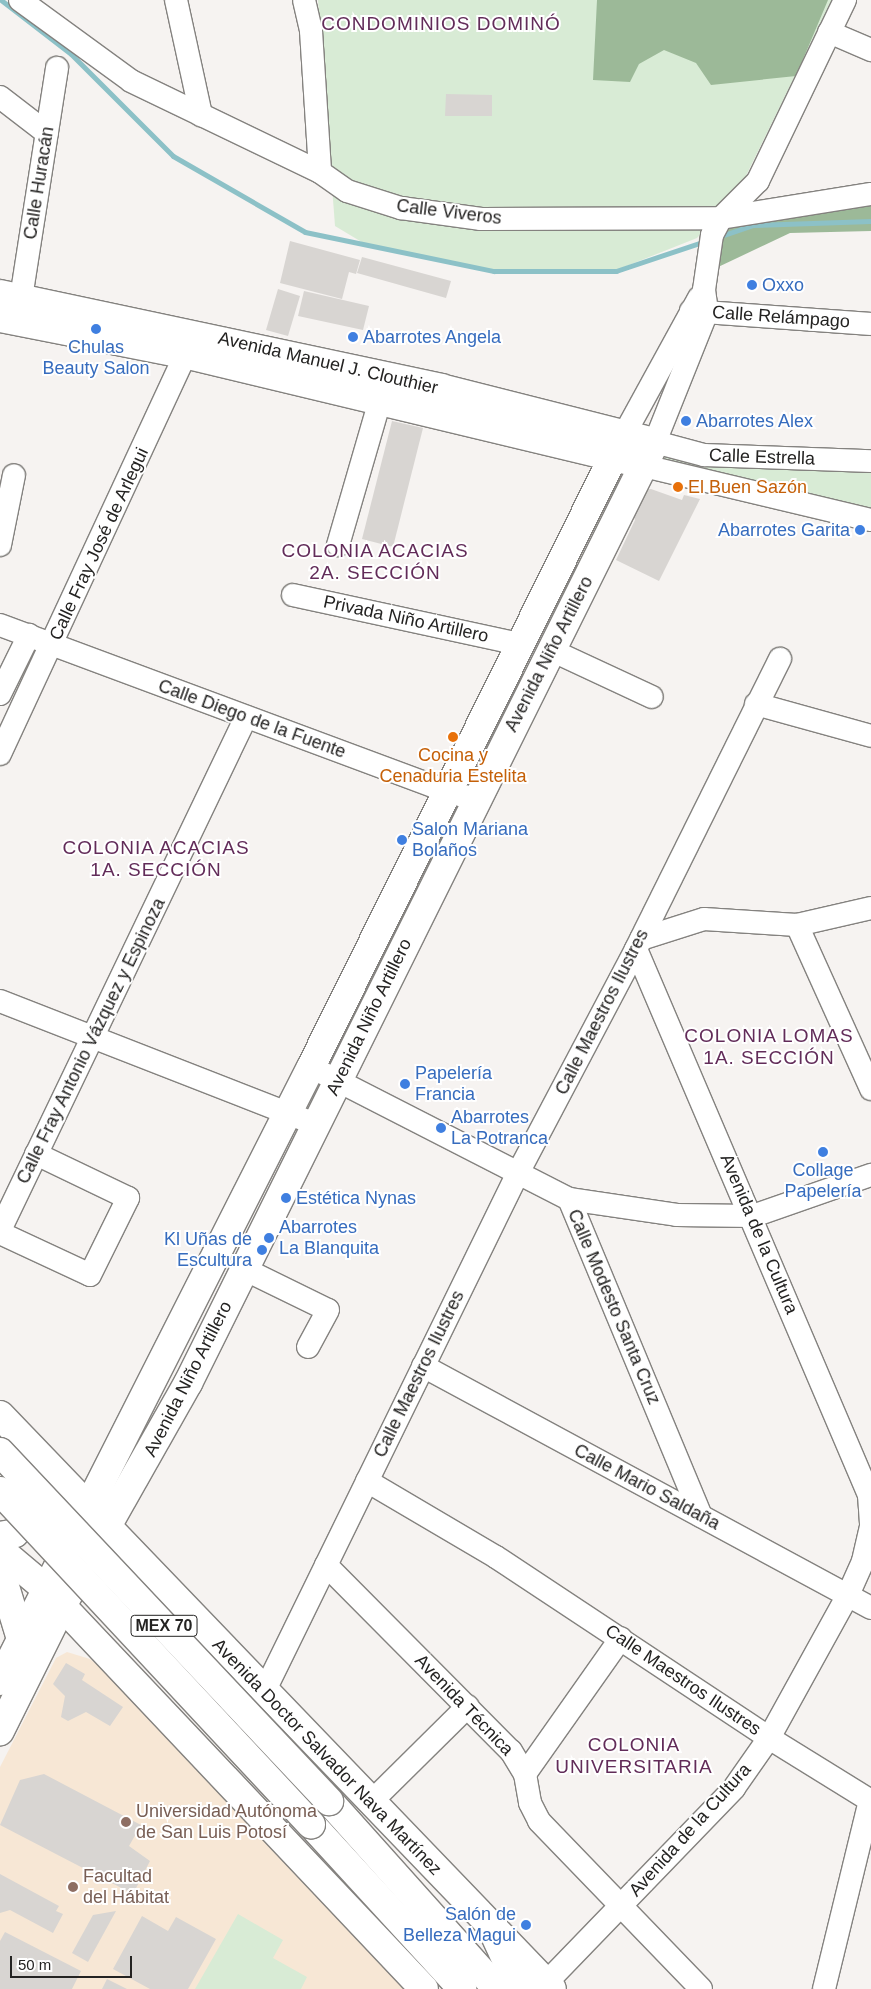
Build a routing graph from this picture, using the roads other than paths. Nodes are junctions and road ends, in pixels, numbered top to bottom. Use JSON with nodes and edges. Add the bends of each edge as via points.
{"nodes":[{"id":1,"x":20,"y":0,"type":"edge"},
{"id":2,"x":176,"y":0,"type":"edge"},
{"id":3,"x":304,"y":0,"type":"edge"},
{"id":4,"x":845,"y":0,"type":"edge"},
{"id":5,"x":829,"y":32,"type":"junction"},
{"id":6,"x":871,"y":50,"type":"edge"},
{"id":7,"x":57,"y":68,"type":"dead end"},
{"id":8,"x":0,"y":97,"type":"edge"},
{"id":9,"x":201,"y":115,"type":"junction"},
{"id":10,"x":47,"y":133,"type":"junction"},
{"id":11,"x":320,"y":172,"type":"junction"},
{"id":12,"x":871,"y":194,"type":"edge"},
{"id":13,"x":716,"y":227,"type":"junction"},
{"id":14,"x":11,"y":296,"type":"edge"},
{"id":15,"x":699,"y":311,"type":"junction"},
{"id":16,"x":0,"y":318,"type":"edge"},
{"id":17,"x":871,"y":324,"type":"edge"},
{"id":18,"x":191,"y":344,"type":"junction"},
{"id":19,"x":380,"y":400,"type":"junction"},
{"id":20,"x":619,"y":445,"type":"junction"},
{"id":21,"x":649,"y":454,"type":"junction"},
{"id":22,"x":871,"y":461,"type":"edge"},
{"id":23,"x":14,"y":475,"type":"dead end"},
{"id":24,"x":871,"y":520,"type":"edge"},
{"id":25,"x":0,"y":545,"type":"edge"},
{"id":26,"x":338,"y":545,"type":"dead end"},
{"id":27,"x":293,"y":595,"type":"dead end"},
{"id":28,"x":0,"y":624,"type":"edge"},
{"id":29,"x":29,"y":635,"type":"junction"},
{"id":30,"x":52,"y":644,"type":"junction"},
{"id":31,"x":519,"y":644,"type":"junction"},
{"id":32,"x":551,"y":650,"type":"junction"},
{"id":33,"x":780,"y":659,"type":"dead end"},
{"id":34,"x":0,"y":694,"type":"edge"},
{"id":35,"x":652,"y":697,"type":"dead end"},
{"id":36,"x":756,"y":704,"type":"junction"},
{"id":37,"x":246,"y":717,"type":"junction"},
{"id":38,"x":871,"y":736,"type":"edge"},
{"id":39,"x":0,"y":754,"type":"edge"},
{"id":40,"x":448,"y":792,"type":"junction"},
{"id":41,"x":476,"y":799,"type":"junction"},
{"id":42,"x":871,"y":908,"type":"edge"},
{"id":43,"x":796,"y":925,"type":"junction"},
{"id":44,"x":638,"y":944,"type":"junction"},
{"id":45,"x":0,"y":1001,"type":"edge"},
{"id":46,"x":94,"y":1038,"type":"junction"},
{"id":47,"x":311,"y":1067,"type":"junction"},
{"id":48,"x":338,"y":1081,"type":"junction"},
{"id":49,"x":871,"y":1089,"type":"edge"},
{"id":50,"x":287,"y":1112,"type":"junction"},
{"id":51,"x":316,"y":1124,"type":"junction"},
{"id":52,"x":36,"y":1154,"type":"junction"},
{"id":53,"x":517,"y":1174,"type":"junction"},
{"id":54,"x":871,"y":1175,"type":"edge"},
{"id":55,"x":569,"y":1199,"type":"junction"},
{"id":56,"x":752,"y":1216,"type":"junction"},
{"id":57,"x":0,"y":1232,"type":"edge"},
{"id":58,"x":244,"y":1269,"type":"junction"},
{"id":59,"x":308,"y":1347,"type":"dead end"},
{"id":60,"x":423,"y":1366,"type":"junction"},
{"id":61,"x":0,"y":1415,"type":"edge"},
{"id":62,"x":0,"y":1452,"type":"edge"},
{"id":63,"x":47,"y":1464,"type":"junction"},
{"id":64,"x":367,"y":1482,"type":"junction"},
{"id":65,"x":0,"y":1491,"type":"edge"},
{"id":66,"x":88,"y":1509,"type":"junction"},
{"id":67,"x":701,"y":1516,"type":"junction"},
{"id":68,"x":871,"y":1524,"type":"edge"},
{"id":69,"x":107,"y":1528,"type":"junction"},
{"id":70,"x":0,"y":1536,"type":"edge"},
{"id":71,"x":0,"y":1550,"type":"edge"},
{"id":72,"x":326,"y":1565,"type":"junction"},
{"id":73,"x":0,"y":1570,"type":"edge"},
{"id":74,"x":163,"y":1587,"type":"junction"},
{"id":75,"x":848,"y":1595,"type":"junction"},
{"id":76,"x":54,"y":1597,"type":"junction"},
{"id":77,"x":871,"y":1608,"type":"edge"},
{"id":78,"x":621,"y":1638,"type":"junction"},
{"id":79,"x":96,"y":1642,"type":"junction"},
{"id":80,"x":31,"y":1645,"type":"junction"},
{"id":81,"x":119,"y":1666,"type":"junction"},
{"id":82,"x":0,"y":1681,"type":"edge"},
{"id":83,"x":265,"y":1690,"type":"junction"},
{"id":84,"x":468,"y":1706,"type":"junction"},
{"id":85,"x":0,"y":1731,"type":"edge"},
{"id":86,"x":769,"y":1738,"type":"junction"},
{"id":87,"x":525,"y":1774,"type":"junction"},
{"id":88,"x":870,"y":1801,"type":"edge"},
{"id":89,"x":371,"y":1802,"type":"junction"},
{"id":90,"x":621,"y":1907,"type":"junction"},
{"id":91,"x":542,"y":1987,"type":"edge"},
{"id":92,"x":424,"y":1989,"type":"edge"},
{"id":93,"x":462,"y":1989,"type":"edge"},
{"id":94,"x":498,"y":1989,"type":"edge"},
{"id":95,"x":701,"y":1989,"type":"edge"},
{"id":96,"x":824,"y":1989,"type":"edge"}],
"edges":[{"from":1,"to":9,"type":"street","name":"Calle Viveros","via":[[131,81]]},
{"from":2,"to":9,"type":"street"},
{"from":3,"to":11,"type":"street","via":[[311,31]]},
{"from":4,"to":5,"type":"street"},
{"from":5,"to":6,"type":"street"},
{"from":5,"to":13,"type":"street","via":[[758,181]]},
{"from":7,"to":10,"type":"street","name":"Calle Huracán"},
{"from":8,"to":10,"type":"street"},
{"from":9,"to":11,"type":"street","name":"Calle Viveros"},
{"from":10,"to":14,"type":"street","name":"Calle Huracán"},
{"from":11,"to":13,"type":"street","name":"Calle Viveros","via":[[347,191],[401,208],[481,220]]},
{"from":12,"to":13,"type":"street","name":"Calle Viveros"},
{"from":13,"to":15,"type":"street","name":"Avenida Niño Artillero"},
{"from":14,"to":18,"type":"main road","name":"Avenida Manuel J. Clouthier"},
{"from":15,"to":17,"type":"street","name":"Calle Relámpago"},
{"from":15,"to":20,"type":"street","name":"Avenida Niño Artillero"},
{"from":15,"to":21,"type":"street","name":"Avenida Niño Artillero"},
{"from":16,"to":18,"type":"main road","name":"Avenida Manuel J. Clouthier"},
{"from":18,"to":19,"type":"main road","name":"Avenida Manuel J. Clouthier"},
{"from":18,"to":20,"type":"main road","name":"Avenida Manuel J. Clouthier"},
{"from":18,"to":30,"type":"street","name":"Calle Fray José de Arlegui"},
{"from":19,"to":20,"type":"main road","name":"Avenida Manuel J. Clouthier"},
{"from":19,"to":26,"type":"street"},
{"from":20,"to":21,"type":"main road","name":"Avenida Manuel J. Clouthier"},
{"from":20,"to":31,"type":"main road","name":"Avenida Niño Artillero"},
{"from":21,"to":22,"type":"street","name":"Calle Estrella"},
{"from":21,"to":24,"type":"street"},
{"from":21,"to":32,"type":"main road","name":"Avenida Niño Artillero"},
{"from":23,"to":25,"type":"street"},
{"from":27,"to":31,"type":"street","name":"Privada Niño Artillero"},
{"from":28,"to":29,"type":"street","name":"Calle Diego de la Fuente"},
{"from":29,"to":30,"type":"street","name":"Calle Diego de la Fuente"},
{"from":29,"to":34,"type":"street","name":"Calle Fray José de Arlegui"},
{"from":30,"to":37,"type":"street","name":"Calle Diego de la Fuente"},
{"from":30,"to":39,"type":"street","name":"Calle Fray José de Arlegui"},
{"from":31,"to":40,"type":"main road","name":"Avenida Niño Artillero"},
{"from":32,"to":35,"type":"street"},
{"from":32,"to":41,"type":"main road","name":"Avenida Niño Artillero"},
{"from":33,"to":36,"type":"street","name":"Calle Maestros Ilustres"},
{"from":36,"to":38,"type":"street"},
{"from":36,"to":44,"type":"street","name":"Calle Maestros Ilustres"},
{"from":37,"to":40,"type":"street","name":"Calle Diego de la Fuente"},
{"from":37,"to":46,"type":"street","name":"Calle Fray Antonio Vázquez y Espinoza"},
{"from":40,"to":41,"type":"street","name":"Calle Diego de la Fuente"},
{"from":40,"to":47,"type":"main road","name":"Avenida Niño Artillero"},
{"from":41,"to":48,"type":"main road","name":"Avenida Niño Artillero"},
{"from":42,"to":43,"type":"street"},
{"from":43,"to":44,"type":"street","via":[[704,919]]},
{"from":43,"to":49,"type":"street"},
{"from":44,"to":53,"type":"street","name":"Calle Maestros Ilustres"},
{"from":44,"to":56,"type":"street","name":"Avenida de la Cultura"},
{"from":45,"to":46,"type":"street"},
{"from":46,"to":50,"type":"street"},
{"from":46,"to":52,"type":"street","name":"Calle Fray Antonio Vázquez y Espinoza"},
{"from":47,"to":48,"type":"street","name":"Calle Modesto Santa Cruz"},
{"from":47,"to":50,"type":"main road","name":"Avenida Niño Artillero"},
{"from":48,"to":51,"type":"main road","name":"Avenida Niño Artillero"},
{"from":48,"to":53,"type":"street","name":"Calle Modesto Santa Cruz"},
{"from":50,"to":51,"type":"street"},
{"from":50,"to":66,"type":"main road","name":"Avenida Niño Artillero"},
{"from":51,"to":58,"type":"main road","name":"Avenida Niño Artillero"},
{"from":52,"to":57,"type":"street","name":"Calle Fray Antonio Vázquez y Espinoza"},
{"from":52,"to":57,"type":"street","via":[[128,1198],[90,1275]]},
{"from":53,"to":55,"type":"street","name":"Calle Modesto Santa Cruz"},
{"from":53,"to":60,"type":"street","name":"Calle Maestros Ilustres"},
{"from":54,"to":56,"type":"street"},
{"from":55,"to":56,"type":"street","via":[[677,1215]]},
{"from":55,"to":67,"type":"street","name":"Calle Modesto Santa Cruz"},
{"from":56,"to":68,"type":"street","name":"Avenida de la Cultura","via":[[869,1495]]},
{"from":58,"to":59,"type":"street","via":[[328,1310]]},
{"from":58,"to":69,"type":"main road","name":"Avenida Niño Artillero","via":[[188,1383]]},
{"from":60,"to":64,"type":"street","name":"Calle Maestros Ilustres"},
{"from":60,"to":67,"type":"street","name":"Calle Mario Saldaña"},
{"from":61,"to":63,"type":"main road","name":"Avenida Doctor Salvador Nava Martínez"},
{"from":62,"to":94,"type":"main road","name":"Avenida Doctor Salvador Nava Martínez","number":"MEX 70","bridge":true,"via":[[329,1800]]},
{"from":63,"to":66,"type":"main road","name":"Avenida Doctor Salvador Nava Martínez"},
{"from":63,"to":70,"type":"main road","via":[[50,1485],[38,1511],[15,1533]]},
{"from":64,"to":72,"type":"street","name":"Calle Maestros Ilustres"},
{"from":64,"to":78,"type":"street","name":"Calle Maestros Ilustres","via":[[496,1557]]},
{"from":65,"to":93,"type":"main road","number":"MEX 70","bridge":true},
{"from":66,"to":69,"type":"main road","name":"Avenida Doctor Salvador Nava Martínez"},
{"from":66,"to":76,"type":"main road","name":"Avenida Niño Artillero"},
{"from":67,"to":75,"type":"street","name":"Calle Mario Saldaña"},
{"from":68,"to":75,"type":"street","name":"Avenida de la Cultura","via":[[863,1561]]},
{"from":69,"to":74,"type":"main road","name":"Avenida Doctor Salvador Nava Martínez"},
{"from":69,"to":76,"type":"main road","name":"Avenida Niño Artillero"},
{"from":71,"to":76,"type":"main road"},
{"from":72,"to":83,"type":"street","name":"Calle Maestros Ilustres"},
{"from":72,"to":84,"type":"street","name":"Avenida Técnica"},
{"from":73,"to":80,"type":"main road"},
{"from":74,"to":81,"type":"main road","via":[[125,1613],[117,1637]]},
{"from":74,"to":83,"type":"main road","name":"Avenida Doctor Salvador Nava Martínez"},
{"from":75,"to":77,"type":"street","name":"Calle Mario Saldaña"},
{"from":75,"to":86,"type":"street","name":"Avenida de la Cultura"},
{"from":76,"to":79,"type":"main road"},
{"from":76,"to":80,"type":"main road","name":"Avenida Niño Artillero"},
{"from":78,"to":86,"type":"street","name":"Calle Maestros Ilustres"},
{"from":78,"to":87,"type":"street"},
{"from":79,"to":80,"type":"main road"},
{"from":79,"to":81,"type":"main road"},
{"from":80,"to":82,"type":"main road","name":"Avenida Niño Artillero"},
{"from":80,"to":85,"type":"main road","name":"Avenida Niño Artillero"},
{"from":81,"to":92,"type":"main road"},
{"from":83,"to":89,"type":"main road","name":"Avenida Doctor Salvador Nava Martínez"},
{"from":84,"to":87,"type":"street","name":"Avenida Técnica","via":[[511,1751]]},
{"from":84,"to":89,"type":"street"},
{"from":86,"to":88,"type":"street","name":"Calle Maestros Ilustres"},
{"from":86,"to":90,"type":"street","name":"Avenida de la Cultura","via":[[734,1788]]},
{"from":87,"to":90,"type":"street","name":"Avenida Técnica","via":[[530,1803],[539,1821]]},
{"from":88,"to":96,"type":"street"},
{"from":89,"to":91,"type":"main road","name":"Avenida Doctor Salvador Nava Martínez","via":[[492,1929],[510,1968]]},
{"from":90,"to":91,"type":"street","name":"Avenida de la Cultura"},
{"from":90,"to":95,"type":"street","name":"Avenida Técnica"}]}
